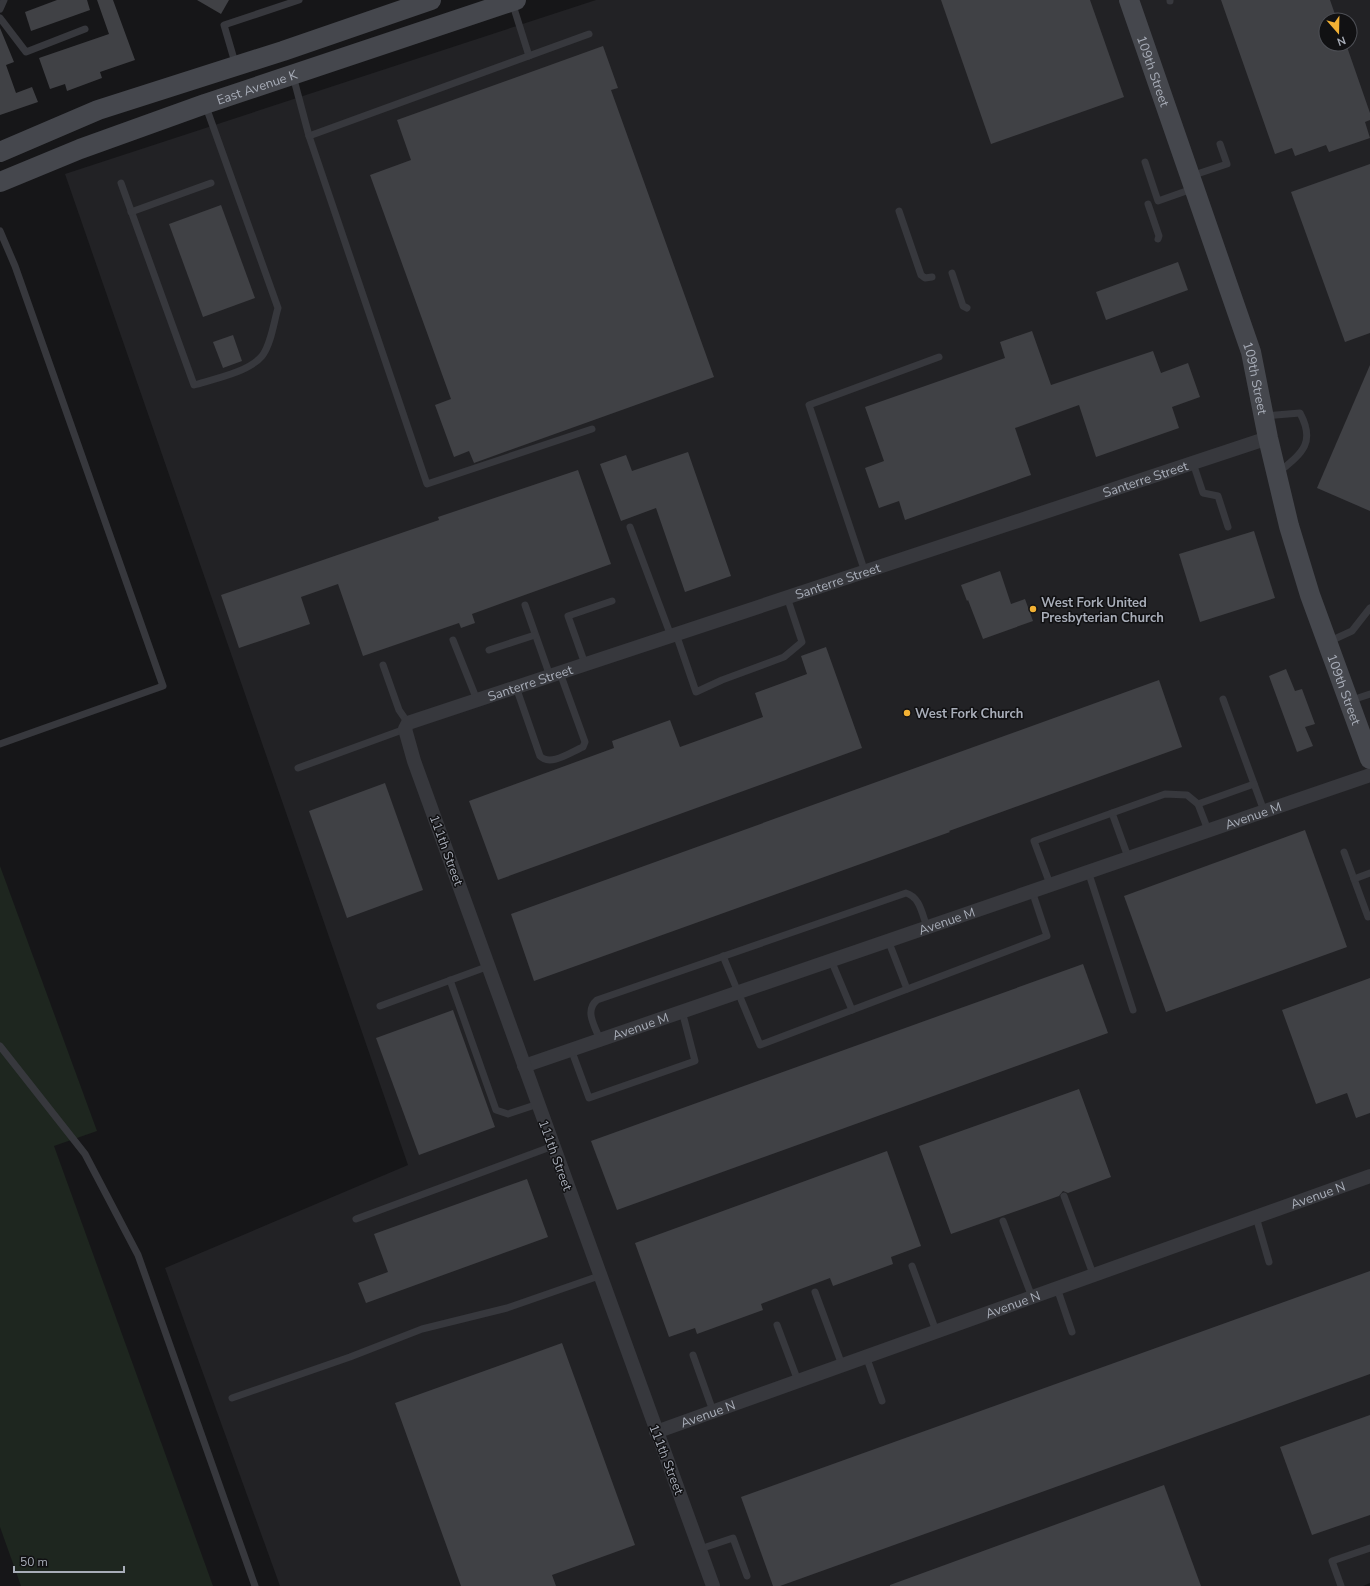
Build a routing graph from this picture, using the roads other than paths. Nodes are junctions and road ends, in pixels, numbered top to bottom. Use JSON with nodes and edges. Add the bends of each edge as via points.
{"nodes":[{"id":1,"x":4,"y":0,"type":"edge"},
{"id":2,"x":299,"y":0,"type":"edge"},
{"id":3,"x":431,"y":0,"type":"edge"},
{"id":4,"x":1129,"y":0,"type":"edge"},
{"id":5,"x":514,"y":1,"type":"edge"},
{"id":6,"x":0,"y":9,"type":"edge"},
{"id":7,"x":0,"y":18,"type":"edge"},
{"id":8,"x":85,"y":29,"type":"dead end"},
{"id":9,"x":589,"y":34,"type":"dead end"},
{"id":10,"x":282,"y":51,"type":"junction"},
{"id":11,"x":529,"y":56,"type":"junction"},
{"id":12,"x":236,"y":66,"type":"junction"},
{"id":13,"x":293,"y":76,"type":"junction"},
{"id":14,"x":197,"y":79,"type":"junction"},
{"id":15,"x":205,"y":104,"type":"junction"},
{"id":16,"x":309,"y":136,"type":"junction"},
{"id":17,"x":1220,"y":144,"type":"dead end"},
{"id":18,"x":0,"y":152,"type":"edge"},
{"id":19,"x":1144,"y":162,"type":"dead end"},
{"id":20,"x":0,"y":182,"type":"edge"},
{"id":21,"x":1193,"y":182,"type":"junction"},
{"id":22,"x":121,"y":183,"type":"dead end"},
{"id":23,"x":211,"y":184,"type":"dead end"},
{"id":24,"x":1148,"y":204,"type":"dead end"},
{"id":25,"x":899,"y":211,"type":"dead end"},
{"id":26,"x":131,"y":212,"type":"junction"},
{"id":27,"x":0,"y":230,"type":"edge"},
{"id":28,"x":1158,"y":239,"type":"dead end"},
{"id":29,"x":4,"y":248,"type":"edge"},
{"id":30,"x":952,"y":274,"type":"dead end"},
{"id":31,"x":932,"y":277,"type":"dead end"},
{"id":32,"x":967,"y":308,"type":"dead end"},
{"id":33,"x":939,"y":357,"type":"dead end"},
{"id":34,"x":1263,"y":416,"type":"junction"},
{"id":35,"x":592,"y":429,"type":"dead end"},
{"id":36,"x":1268,"y":438,"type":"junction"},
{"id":37,"x":1193,"y":463,"type":"junction"},
{"id":38,"x":1276,"y":474,"type":"junction"},
{"id":39,"x":630,"y":527,"type":"dead end"},
{"id":40,"x":1228,"y":527,"type":"dead end"},
{"id":41,"x":865,"y":572,"type":"junction"},
{"id":42,"x":787,"y":597,"type":"junction"},
{"id":43,"x":612,"y":601,"type":"dead end"},
{"id":44,"x":525,"y":605,"type":"dead end"},
{"id":45,"x":1370,"y":608,"type":"edge"},
{"id":46,"x":536,"y":635,"type":"junction"},
{"id":47,"x":673,"y":635,"type":"junction"},
{"id":48,"x":453,"y":640,"type":"dead end"},
{"id":49,"x":1328,"y":642,"type":"junction"},
{"id":50,"x":489,"y":650,"type":"dead end"},
{"id":51,"x":585,"y":664,"type":"junction"},
{"id":52,"x":383,"y":665,"type":"dead end"},
{"id":53,"x":555,"y":674,"type":"junction"},
{"id":54,"x":516,"y":687,"type":"junction"},
{"id":55,"x":1370,"y":694,"type":"edge"},
{"id":56,"x":1223,"y":699,"type":"dead end"},
{"id":57,"x":478,"y":700,"type":"junction"},
{"id":58,"x":1349,"y":701,"type":"junction"},
{"id":59,"x":406,"y":726,"type":"junction"},
{"id":60,"x":0,"y":744,"type":"edge"},
{"id":61,"x":1370,"y":759,"type":"edge"},
{"id":62,"x":298,"y":768,"type":"dead end"},
{"id":63,"x":1370,"y":775,"type":"edge"},
{"id":64,"x":1254,"y":784,"type":"junction"},
{"id":65,"x":1198,"y":804,"type":"junction"},
{"id":66,"x":1264,"y":810,"type":"junction"},
{"id":67,"x":1112,"y":813,"type":"junction"},
{"id":68,"x":1208,"y":830,"type":"junction"},
{"id":69,"x":1344,"y":852,"type":"dead end"},
{"id":70,"x":1128,"y":857,"type":"junction"},
{"id":71,"x":1088,"y":871,"type":"junction"},
{"id":72,"x":1370,"y":873,"type":"edge"},
{"id":73,"x":1354,"y":879,"type":"junction"},
{"id":74,"x":1050,"y":884,"type":"junction"},
{"id":75,"x":1032,"y":891,"type":"junction"},
{"id":76,"x":1368,"y":917,"type":"dead end"},
{"id":77,"x":927,"y":927,"type":"junction"},
{"id":78,"x":888,"y":940,"type":"junction"},
{"id":79,"x":723,"y":956,"type":"junction"},
{"id":80,"x":831,"y":960,"type":"junction"},
{"id":81,"x":489,"y":966,"type":"junction"},
{"id":82,"x":450,"y":980,"type":"junction"},
{"id":83,"x":907,"y":989,"type":"junction"},
{"id":84,"x":737,"y":992,"type":"junction"},
{"id":85,"x":380,"y":1006,"type":"dead end"},
{"id":86,"x":852,"y":1010,"type":"junction"},
{"id":87,"x":1133,"y":1010,"type":"dead end"},
{"id":88,"x":682,"y":1011,"type":"junction"},
{"id":89,"x":600,"y":1040,"type":"junction"},
{"id":90,"x":0,"y":1046,"type":"edge"},
{"id":91,"x":571,"y":1049,"type":"junction"},
{"id":92,"x":524,"y":1066,"type":"junction"},
{"id":93,"x":538,"y":1104,"type":"junction"},
{"id":94,"x":553,"y":1146,"type":"junction"},
{"id":95,"x":1370,"y":1176,"type":"edge"},
{"id":96,"x":1064,"y":1196,"type":"dead end"},
{"id":97,"x":1256,"y":1217,"type":"junction"},
{"id":98,"x":356,"y":1219,"type":"dead end"},
{"id":99,"x":1003,"y":1221,"type":"dead end"},
{"id":100,"x":1269,"y":1262,"type":"dead end"},
{"id":101,"x":912,"y":1266,"type":"dead end"},
{"id":102,"x":1093,"y":1274,"type":"junction"},
{"id":103,"x":599,"y":1276,"type":"junction"},
{"id":104,"x":1057,"y":1288,"type":"junction"},
{"id":105,"x":815,"y":1292,"type":"dead end"},
{"id":106,"x":1032,"y":1297,"type":"junction"},
{"id":107,"x":777,"y":1325,"type":"dead end"},
{"id":108,"x":936,"y":1331,"type":"junction"},
{"id":109,"x":1072,"y":1332,"type":"dead end"},
{"id":110,"x":693,"y":1355,"type":"dead end"},
{"id":111,"x":866,"y":1356,"type":"junction"},
{"id":112,"x":842,"y":1365,"type":"junction"},
{"id":113,"x":798,"y":1381,"type":"junction"},
{"id":114,"x":232,"y":1398,"type":"dead end"},
{"id":115,"x":882,"y":1401,"type":"dead end"},
{"id":116,"x":714,"y":1411,"type":"junction"},
{"id":117,"x":656,"y":1432,"type":"junction"},
{"id":118,"x":1370,"y":1548,"type":"edge"},
{"id":119,"x":700,"y":1549,"type":"junction"},
{"id":120,"x":747,"y":1576,"type":"dead end"},
{"id":121,"x":256,"y":1586,"type":"edge"},
{"id":122,"x":713,"y":1586,"type":"edge"},
{"id":123,"x":1341,"y":1586,"type":"edge"}],
"edges":[{"from":1,"to":6,"type":"lane"},
{"from":2,"to":12,"type":"lane","via":[[224,26]]},
{"from":3,"to":10,"type":"street","name":"East Avenue K"},
{"from":4,"to":21,"type":"street","name":"109th Street"},
{"from":5,"to":11,"type":"lane"},
{"from":5,"to":13,"type":"street","name":"East Avenue K"},
{"from":7,"to":8,"type":"lane","via":[[26,52]]},
{"from":9,"to":11,"type":"lane"},
{"from":10,"to":12,"type":"street","name":"East Avenue K"},
{"from":10,"to":13,"type":"street"},
{"from":11,"to":16,"type":"lane"},
{"from":12,"to":14,"type":"street","name":"East Avenue K"},
{"from":13,"to":15,"type":"street","name":"East Avenue K"},
{"from":13,"to":16,"type":"lane"},
{"from":14,"to":15,"type":"street"},
{"from":14,"to":18,"type":"street","name":"East Avenue K","via":[[98,110]]},
{"from":15,"to":20,"type":"street","name":"East Avenue K","via":[[80,149]]},
{"from":15,"to":26,"type":"lane","via":[[278,308],[272,334],[262,355],[241,371],[194,385]]},
{"from":16,"to":35,"type":"lane","via":[[427,484]]},
{"from":17,"to":21,"type":"lane","via":[[1227,164]]},
{"from":19,"to":21,"type":"lane","via":[[1158,201]]},
{"from":21,"to":34,"type":"street","name":"109th Street","via":[[1251,352]]},
{"from":22,"to":26,"type":"lane"},
{"from":23,"to":26,"type":"lane"},
{"from":24,"to":28,"type":"lane"},
{"from":25,"to":31,"type":"lane","via":[[921,275],[925,278]]},
{"from":27,"to":29,"type":"lane"},
{"from":29,"to":60,"type":"lane","via":[[108,525],[163,686]]},
{"from":30,"to":32,"type":"lane","via":[[963,306]]},
{"from":33,"to":41,"type":"lane","via":[[808,405]]},
{"from":34,"to":36,"type":"street","name":"109th Street"},
{"from":34,"to":38,"type":"lane","via":[[1300,413],[1306,426],[1307,443],[1300,455]]},
{"from":36,"to":37,"type":"street","name":"Santerre Street"},
{"from":36,"to":38,"type":"street","name":"109th Street"},
{"from":37,"to":40,"type":"lane","via":[[1203,493],[1218,496]]},
{"from":37,"to":41,"type":"street","name":"Santerre Street"},
{"from":38,"to":49,"type":"street","name":"109th Street","via":[[1296,549]]},
{"from":39,"to":47,"type":"lane"},
{"from":41,"to":42,"type":"street","name":"Santerre Street"},
{"from":42,"to":47,"type":"street","name":"Santerre Street"},
{"from":42,"to":47,"type":"lane","via":[[802,642],[784,657],[696,692]]},
{"from":43,"to":51,"type":"lane","via":[[568,616]]},
{"from":44,"to":46,"type":"lane"},
{"from":45,"to":49,"type":"lane","via":[[1352,630]]},
{"from":46,"to":50,"type":"lane"},
{"from":46,"to":53,"type":"lane"},
{"from":47,"to":51,"type":"street","name":"Santerre Street"},
{"from":48,"to":57,"type":"lane"},
{"from":49,"to":58,"type":"street","name":"109th Street"},
{"from":51,"to":53,"type":"street","name":"Santerre Street"},
{"from":52,"to":59,"type":"lane"},
{"from":53,"to":54,"type":"street","name":"Santerre Street"},
{"from":53,"to":54,"type":"lane","via":[[585,742],[583,747],[550,761],[540,756]]},
{"from":54,"to":57,"type":"street","name":"Santerre Street"},
{"from":55,"to":58,"type":"lane"},
{"from":56,"to":64,"type":"lane"},
{"from":57,"to":59,"type":"street","name":"Santerre Street"},
{"from":58,"to":61,"type":"street","name":"109th Street"},
{"from":59,"to":62,"type":"lane"},
{"from":59,"to":81,"type":"street","name":"111th Street","via":[[414,761]]},
{"from":63,"to":66,"type":"street","name":"Avenue M"},
{"from":64,"to":65,"type":"lane"},
{"from":64,"to":66,"type":"lane"},
{"from":65,"to":67,"type":"lane","via":[[1187,795],[1165,794]]},
{"from":65,"to":68,"type":"lane"},
{"from":66,"to":68,"type":"street","name":"Avenue M"},
{"from":67,"to":70,"type":"lane"},
{"from":67,"to":74,"type":"lane","via":[[1034,841]]},
{"from":68,"to":70,"type":"street","name":"Avenue M"},
{"from":69,"to":73,"type":"lane"},
{"from":70,"to":71,"type":"street","name":"Avenue M"},
{"from":71,"to":74,"type":"street","name":"Avenue M"},
{"from":71,"to":87,"type":"lane"},
{"from":72,"to":73,"type":"lane"},
{"from":73,"to":76,"type":"lane"},
{"from":74,"to":75,"type":"street","name":"Avenue M"},
{"from":75,"to":77,"type":"street","name":"Avenue M"},
{"from":75,"to":83,"type":"lane","via":[[1047,936]]},
{"from":77,"to":78,"type":"street","name":"Avenue M"},
{"from":77,"to":79,"type":"lane","via":[[918,902],[913,895],[906,893]]},
{"from":78,"to":80,"type":"street","name":"Avenue M"},
{"from":78,"to":83,"type":"lane"},
{"from":79,"to":84,"type":"lane"},
{"from":79,"to":89,"type":"lane","via":[[597,1000],[591,1005],[590,1012]]},
{"from":80,"to":84,"type":"street","name":"Avenue M"},
{"from":80,"to":86,"type":"lane"},
{"from":81,"to":82,"type":"lane"},
{"from":81,"to":92,"type":"street","name":"111th Street"},
{"from":82,"to":85,"type":"lane"},
{"from":82,"to":93,"type":"lane","via":[[496,1110],[508,1114]]},
{"from":83,"to":86,"type":"lane"},
{"from":84,"to":86,"type":"lane","via":[[760,1045]]},
{"from":84,"to":88,"type":"street","name":"Avenue M"},
{"from":88,"to":89,"type":"street","name":"Avenue M"},
{"from":88,"to":91,"type":"lane","via":[[695,1060],[589,1098]]},
{"from":89,"to":91,"type":"street","name":"Avenue M"},
{"from":90,"to":121,"type":"lane","via":[[85,1154],[138,1255]]},
{"from":91,"to":92,"type":"street","name":"Avenue M"},
{"from":92,"to":93,"type":"street","name":"111th Street"},
{"from":93,"to":94,"type":"street","name":"111th Street"},
{"from":94,"to":98,"type":"lane"},
{"from":94,"to":103,"type":"street","name":"111th Street"},
{"from":95,"to":97,"type":"street","name":"Avenue N"},
{"from":96,"to":102,"type":"lane"},
{"from":97,"to":100,"type":"lane"},
{"from":97,"to":102,"type":"street","name":"Avenue N"},
{"from":99,"to":106,"type":"lane"},
{"from":101,"to":108,"type":"lane"},
{"from":102,"to":104,"type":"street","name":"Avenue N"},
{"from":103,"to":114,"type":"lane","via":[[507,1308],[422,1329]]},
{"from":103,"to":117,"type":"street","name":"111th Street"},
{"from":104,"to":106,"type":"street","name":"Avenue N"},
{"from":104,"to":109,"type":"lane"},
{"from":105,"to":112,"type":"lane"},
{"from":106,"to":108,"type":"street","name":"Avenue N"},
{"from":107,"to":113,"type":"lane"},
{"from":108,"to":111,"type":"street","name":"Avenue N"},
{"from":110,"to":116,"type":"lane"},
{"from":111,"to":112,"type":"street","name":"Avenue N"},
{"from":111,"to":115,"type":"lane"},
{"from":112,"to":113,"type":"street","name":"Avenue N"},
{"from":113,"to":116,"type":"street","name":"Avenue N"},
{"from":116,"to":117,"type":"street","name":"Avenue N"},
{"from":117,"to":119,"type":"street","name":"111th Street"},
{"from":118,"to":123,"type":"lane","via":[[1332,1561]]},
{"from":119,"to":120,"type":"lane","via":[[733,1538]]},
{"from":119,"to":122,"type":"street","name":"111th Street"}]}
